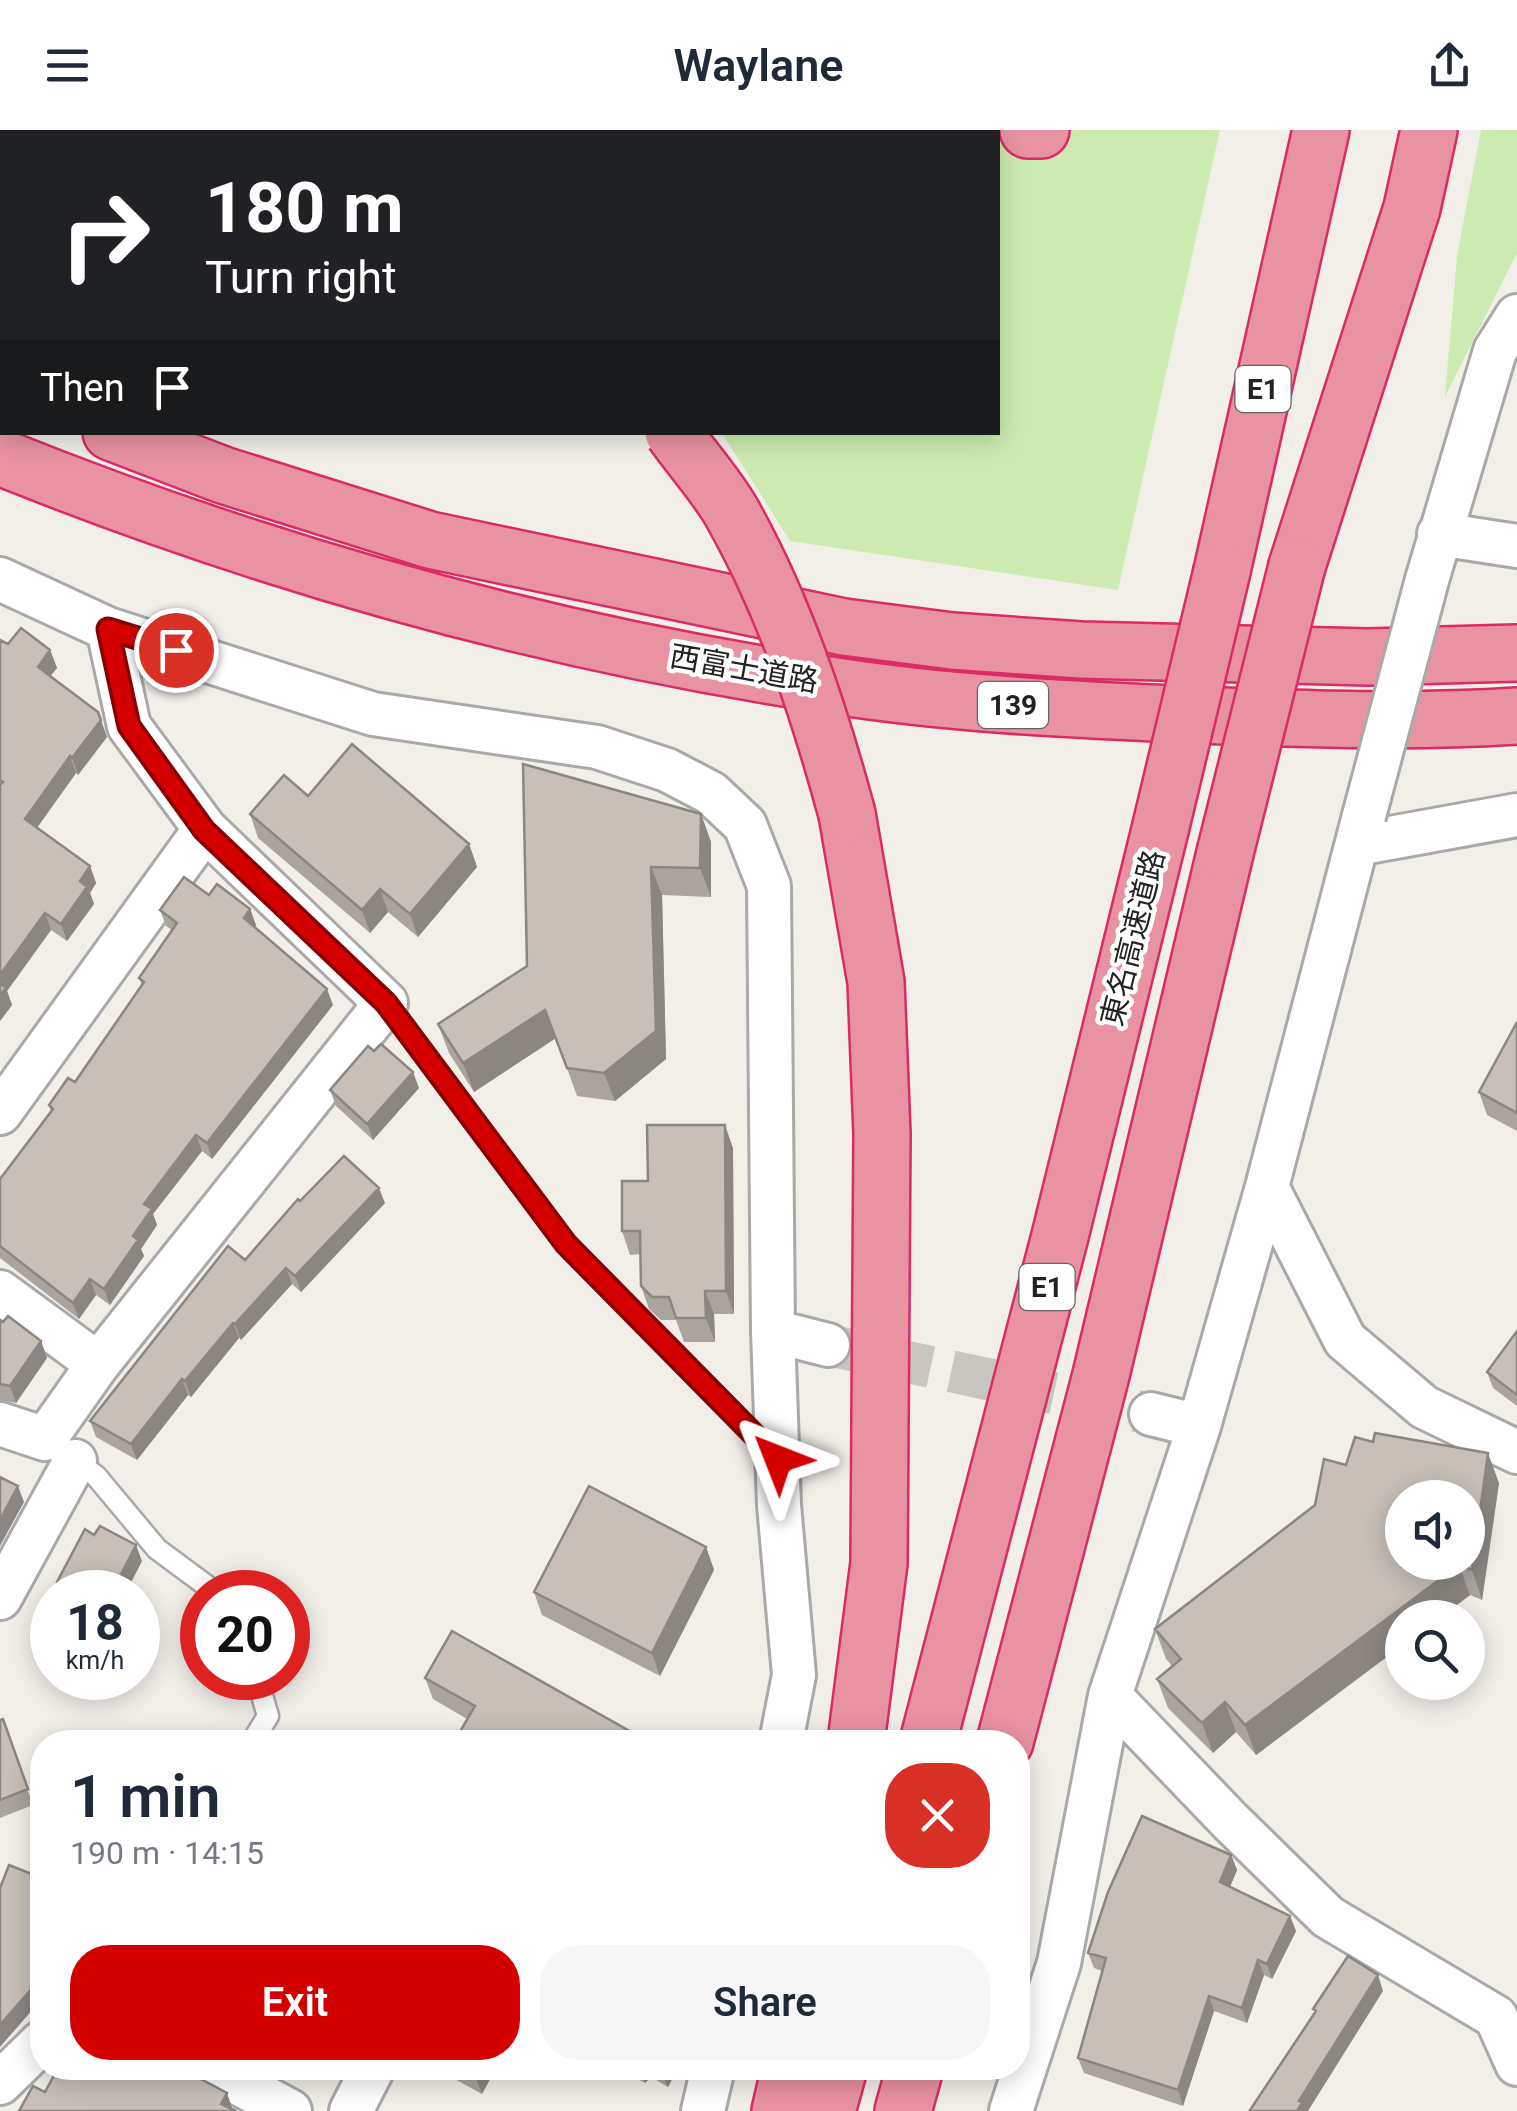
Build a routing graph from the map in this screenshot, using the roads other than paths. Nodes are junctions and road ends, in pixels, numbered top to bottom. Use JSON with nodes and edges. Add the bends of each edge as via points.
{"nodes":[{"id":1,"x":1028,"y":130,"type":"edge"},
{"id":2,"x":1041,"y":130,"type":"edge"},
{"id":3,"x":1321,"y":130,"type":"edge"},
{"id":4,"x":1397,"y":130,"type":"edge"},
{"id":5,"x":1429,"y":130,"type":"edge"},
{"id":6,"x":1395,"y":210,"type":"junction"},
{"id":7,"x":1517,"y":316,"type":"edge"},
{"id":8,"x":118,"y":435,"type":"edge"},
{"id":9,"x":219,"y":435,"type":"edge"},
{"id":10,"x":675,"y":435,"type":"edge"},
{"id":11,"x":0,"y":457,"type":"edge"},
{"id":12,"x":0,"y":496,"type":"edge"},
{"id":13,"x":1439,"y":534,"type":"junction"},
{"id":14,"x":1517,"y":546,"type":"edge"},
{"id":15,"x":0,"y":579,"type":"edge"},
{"id":16,"x":738,"y":606,"type":"junction"},
{"id":17,"x":516,"y":624,"type":"junction"},
{"id":18,"x":108,"y":629,"type":"junction"},
{"id":19,"x":1517,"y":653,"type":"edge"},
{"id":20,"x":1517,"y":716,"type":"edge"},
{"id":21,"x":1517,"y":816,"type":"edge"},
{"id":22,"x":204,"y":830,"type":"junction"},
{"id":23,"x":1360,"y":830,"type":"junction"},
{"id":24,"x":386,"y":1003,"type":"junction"},
{"id":25,"x":0,"y":1113,"type":"edge"},
{"id":26,"x":1267,"y":1187,"type":"junction"},
{"id":27,"x":0,"y":1292,"type":"edge"},
{"id":28,"x":773,"y":1331,"type":"junction"},
{"id":29,"x":828,"y":1345,"type":"tunnel mouth"},
{"id":30,"x":98,"y":1364,"type":"junction"},
{"id":31,"x":1151,"y":1414,"type":"tunnel mouth"},
{"id":32,"x":0,"y":1424,"type":"edge"},
{"id":33,"x":1198,"y":1426,"type":"junction"},
{"id":34,"x":60,"y":1450,"type":"junction"},
{"id":35,"x":1517,"y":1452,"type":"edge"},
{"id":36,"x":778,"y":1459,"type":"junction"},
{"id":37,"x":185,"y":1570,"type":"edge"},
{"id":38,"x":0,"y":1598,"type":"edge"},
{"id":39,"x":1110,"y":1696,"type":"junction"},
{"id":40,"x":263,"y":1700,"type":"edge"},
{"id":41,"x":259,"y":1730,"type":"edge"},
{"id":42,"x":783,"y":1730,"type":"edge"},
{"id":43,"x":858,"y":1730,"type":"edge"},
{"id":44,"x":931,"y":1730,"type":"edge"},
{"id":45,"x":1008,"y":1730,"type":"edge"},
{"id":46,"x":1030,"y":2052,"type":"edge"},
{"id":47,"x":30,"y":2054,"type":"edge"},
{"id":48,"x":1517,"y":2064,"type":"edge"},
{"id":49,"x":232,"y":2080,"type":"edge"},
{"id":50,"x":367,"y":2080,"type":"edge"},
{"id":51,"x":709,"y":2080,"type":"edge"},
{"id":52,"x":787,"y":2080,"type":"edge"},
{"id":53,"x":835,"y":2080,"type":"edge"},
{"id":54,"x":912,"y":2080,"type":"edge"},
{"id":55,"x":1021,"y":2080,"type":"edge"},
{"id":56,"x":0,"y":2083,"type":"edge"},
{"id":57,"x":290,"y":2111,"type":"edge"},
{"id":58,"x":351,"y":2111,"type":"edge"},
{"id":59,"x":703,"y":2111,"type":"edge"},
{"id":60,"x":780,"y":2111,"type":"edge"},
{"id":61,"x":826,"y":2111,"type":"edge"},
{"id":62,"x":903,"y":2111,"type":"edge"},
{"id":63,"x":1011,"y":2111,"type":"edge"}],
"edges":[{"from":1,"to":2,"type":"highway"},
{"from":3,"to":44,"type":"highway","name":"東名高速道路","number":"E1","bridge":true,"via":[[1160,830]]},
{"from":4,"to":6,"type":"highway","number":"E1"},
{"from":5,"to":6,"type":"highway"},
{"from":6,"to":45,"type":"highway","number":"E1","bridge":true,"via":[[1297,566]]},
{"from":7,"to":13,"type":"street","via":[[1495,352]]},
{"from":8,"to":16,"type":"highway","name":"西富士道路","number":"139","via":[[430,540]]},
{"from":9,"to":16,"type":"highway","number":"139"},
{"from":10,"to":43,"type":"highway","bridge":true,"via":[[731,512],[817,706],[847,814],[876,982],[882,1134],[879,1563]]},
{"from":11,"to":17,"type":"highway","name":"西富士道路","number":"139","via":[[245,548]]},
{"from":12,"to":17,"type":"highway","via":[[201,562]]},
{"from":13,"to":14,"type":"street"},
{"from":13,"to":23,"type":"street","bridge":true},
{"from":15,"to":18,"type":"street"},
{"from":16,"to":19,"type":"highway","name":"西富士道路","number":"139","via":[[844,628],[1081,650],[1368,657]]},
{"from":17,"to":20,"type":"highway","name":"西富士道路","number":"139","via":[[854,689],[957,701],[1350,721]]},
{"from":18,"to":22,"type":"street","via":[[129,726]]},
{"from":18,"to":28,"type":"street","via":[[373,714],[598,747],[667,770],[710,793],[746,825],[768,886]]},
{"from":21,"to":23,"type":"street"},
{"from":22,"to":24,"type":"street"},
{"from":22,"to":25,"type":"street"},
{"from":23,"to":26,"type":"street"},
{"from":24,"to":30,"type":"street"},
{"from":24,"to":36,"type":"lane","via":[[566,1244]]},
{"from":26,"to":33,"type":"street"},
{"from":26,"to":35,"type":"street","via":[[1345,1340],[1424,1407]]},
{"from":27,"to":30,"type":"street"},
{"from":28,"to":29,"type":"street"},
{"from":28,"to":36,"type":"street"},
{"from":30,"to":34,"type":"street"},
{"from":31,"to":33,"type":"street"},
{"from":32,"to":34,"type":"street"},
{"from":33,"to":39,"type":"street"},
{"from":34,"to":37,"type":"lane","via":[[96,1476],[157,1549]]},
{"from":34,"to":38,"type":"street"},
{"from":36,"to":42,"type":"street","via":[[794,1675]]},
{"from":39,"to":46,"type":"street","via":[[1059,1963]]},
{"from":39,"to":48,"type":"street","via":[[1328,1917],[1496,2017]]},
{"from":40,"to":41,"type":"lane","via":[[268,1716]]},
{"from":47,"to":56,"type":"street"},
{"from":49,"to":57,"type":"street"},
{"from":50,"to":58,"type":"street"},
{"from":51,"to":59,"type":"street"},
{"from":52,"to":60,"type":"highway"},
{"from":53,"to":61,"type":"highway"},
{"from":54,"to":62,"type":"highway"},
{"from":55,"to":63,"type":"street"}]}
